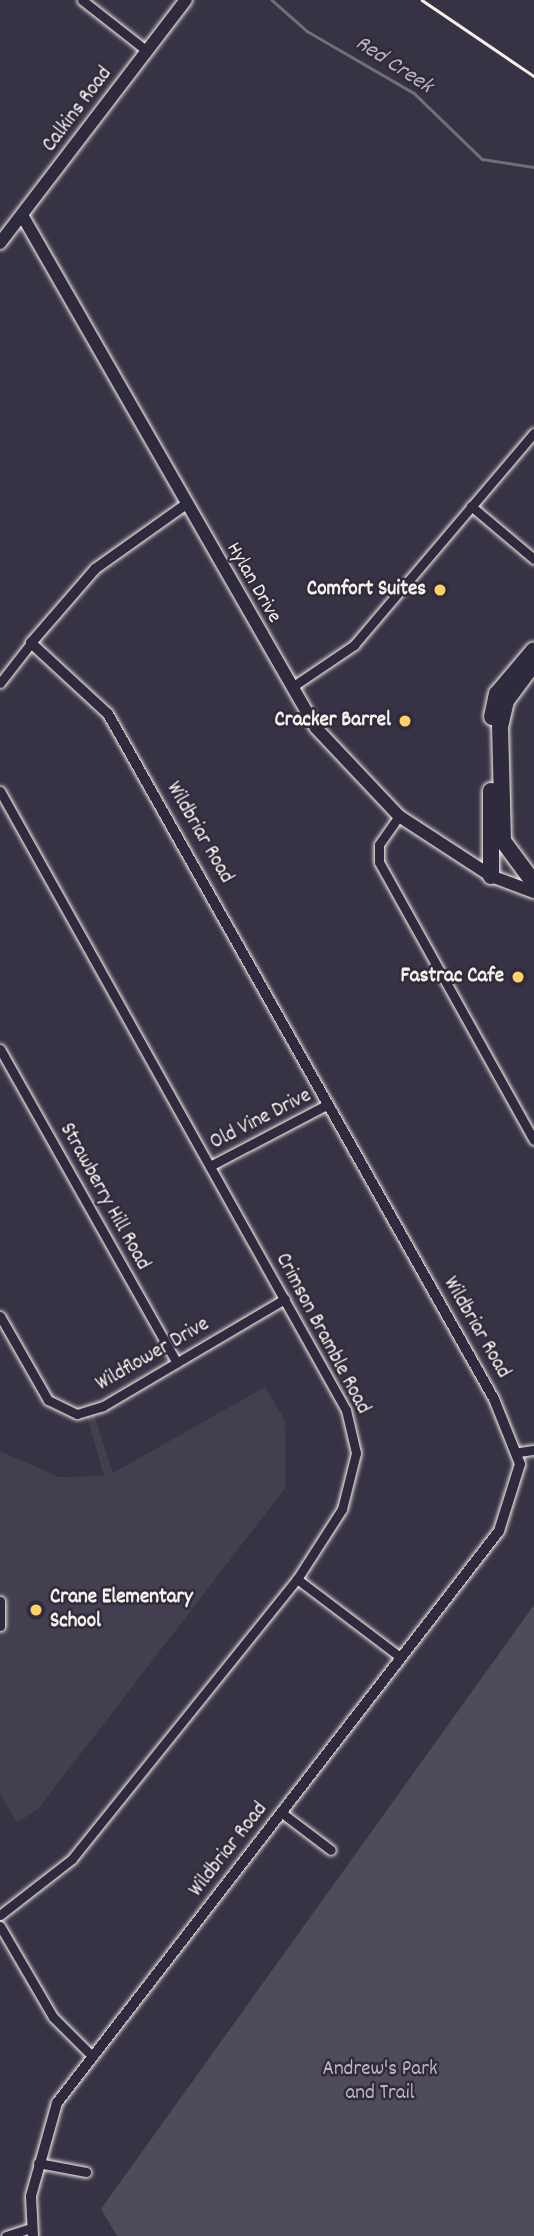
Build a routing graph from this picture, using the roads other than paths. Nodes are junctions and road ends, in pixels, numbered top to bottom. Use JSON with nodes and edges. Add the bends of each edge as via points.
{"nodes":[{"id":1,"x":82,"y":0,"type":"edge"},
{"id":2,"x":186,"y":0,"type":"edge"},
{"id":3,"x":147,"y":51,"type":"junction"},
{"id":4,"x":22,"y":215,"type":"junction"},
{"id":5,"x":0,"y":243,"type":"edge"},
{"id":6,"x":534,"y":433,"type":"edge"},
{"id":7,"x":185,"y":505,"type":"junction"},
{"id":8,"x":471,"y":506,"type":"junction"},
{"id":9,"x":534,"y":559,"type":"edge"},
{"id":10,"x":31,"y":643,"type":"junction"},
{"id":11,"x":534,"y":650,"type":"edge"},
{"id":12,"x":534,"y":663,"type":"edge"},
{"id":13,"x":0,"y":684,"type":"edge"},
{"id":14,"x":292,"y":687,"type":"junction"},
{"id":15,"x":0,"y":791,"type":"edge"},
{"id":16,"x":399,"y":816,"type":"junction"},
{"id":17,"x":491,"y":876,"type":"junction"},
{"id":18,"x":534,"y":884,"type":"edge"},
{"id":19,"x":534,"y":892,"type":"edge"},
{"id":20,"x":0,"y":1049,"type":"edge"},
{"id":21,"x":328,"y":1104,"type":"junction"},
{"id":22,"x":534,"y":1140,"type":"edge"},
{"id":23,"x":210,"y":1166,"type":"junction"},
{"id":24,"x":285,"y":1298,"type":"junction"},
{"id":25,"x":0,"y":1316,"type":"edge"},
{"id":26,"x":177,"y":1363,"type":"junction"},
{"id":27,"x":534,"y":1450,"type":"edge"},
{"id":28,"x":519,"y":1452,"type":"junction"},
{"id":29,"x":297,"y":1579,"type":"junction"},
{"id":30,"x":0,"y":1601,"type":"edge"},
{"id":31,"x":0,"y":1626,"type":"edge"},
{"id":32,"x":400,"y":1657,"type":"junction"},
{"id":33,"x":282,"y":1813,"type":"junction"},
{"id":34,"x":331,"y":1850,"type":"dead end"},
{"id":35,"x":0,"y":1915,"type":"edge"},
{"id":36,"x":0,"y":1926,"type":"edge"},
{"id":37,"x":92,"y":2056,"type":"junction"},
{"id":38,"x":38,"y":2163,"type":"junction"},
{"id":39,"x":86,"y":2172,"type":"dead end"},
{"id":40,"x":32,"y":2232,"type":"edge"},
{"id":41,"x":6,"y":2236,"type":"edge"}],
"edges":[{"from":1,"to":3,"type":"street"},
{"from":2,"to":3,"type":"main road","name":"Calkins Road"},
{"from":3,"to":4,"type":"main road","name":"Calkins Road"},
{"from":4,"to":5,"type":"main road","name":"Calkins Road"},
{"from":4,"to":7,"type":"main road","name":"Hylan Drive"},
{"from":6,"to":8,"type":"street"},
{"from":7,"to":10,"type":"street","via":[[96,569]]},
{"from":7,"to":14,"type":"main road","name":"Hylan Drive"},
{"from":8,"to":9,"type":"street"},
{"from":8,"to":14,"type":"street","via":[[354,645]]},
{"from":10,"to":13,"type":"street"},
{"from":10,"to":21,"type":"street","name":"Wildbriar Road","via":[[108,714]]},
{"from":11,"to":17,"type":"highway","via":[[497,694],[491,723]]},
{"from":12,"to":18,"type":"highway","via":[[506,701],[500,726],[503,841]]},
{"from":14,"to":16,"type":"main road","name":"Hylan Drive","via":[[345,766]]},
{"from":15,"to":23,"type":"street","name":"Crimson Bramble Road"},
{"from":16,"to":17,"type":"main road","name":"Hylan Drive"},
{"from":16,"to":22,"type":"street","via":[[379,845],[380,862]]},
{"from":17,"to":19,"type":"main road","name":"Hylan Drive"},
{"from":20,"to":26,"type":"street","name":"Strawberry Hill Road"},
{"from":21,"to":23,"type":"street","name":"Old Vine Drive"},
{"from":21,"to":28,"type":"street","name":"Wildbriar Road"},
{"from":23,"to":24,"type":"street","name":"Crimson Bramble Road"},
{"from":24,"to":26,"type":"street","name":"Wildflower Drive"},
{"from":24,"to":29,"type":"street","name":"Crimson Bramble Road","via":[[346,1410],[356,1453],[342,1509]]},
{"from":25,"to":26,"type":"street","name":"Wildflower Drive","via":[[42,1391],[69,1413],[94,1411]]},
{"from":27,"to":28,"type":"street"},
{"from":28,"to":32,"type":"street","name":"Wildbriar Road","via":[[516,1491],[499,1531]]},
{"from":29,"to":32,"type":"street"},
{"from":29,"to":35,"type":"street","name":"Crimson Bramble Road","via":[[72,1859]]},
{"from":30,"to":31,"type":"street"},
{"from":32,"to":33,"type":"street","name":"Wildbriar Road"},
{"from":33,"to":34,"type":"street"},
{"from":33,"to":37,"type":"street","name":"Wildbriar Road"},
{"from":36,"to":37,"type":"street","via":[[53,2017]]},
{"from":37,"to":38,"type":"street","name":"Wildbriar Road","via":[[57,2103]]},
{"from":38,"to":39,"type":"street"},
{"from":38,"to":40,"type":"street","name":"Wildbriar Road"},
{"from":40,"to":41,"type":"street"}]}
